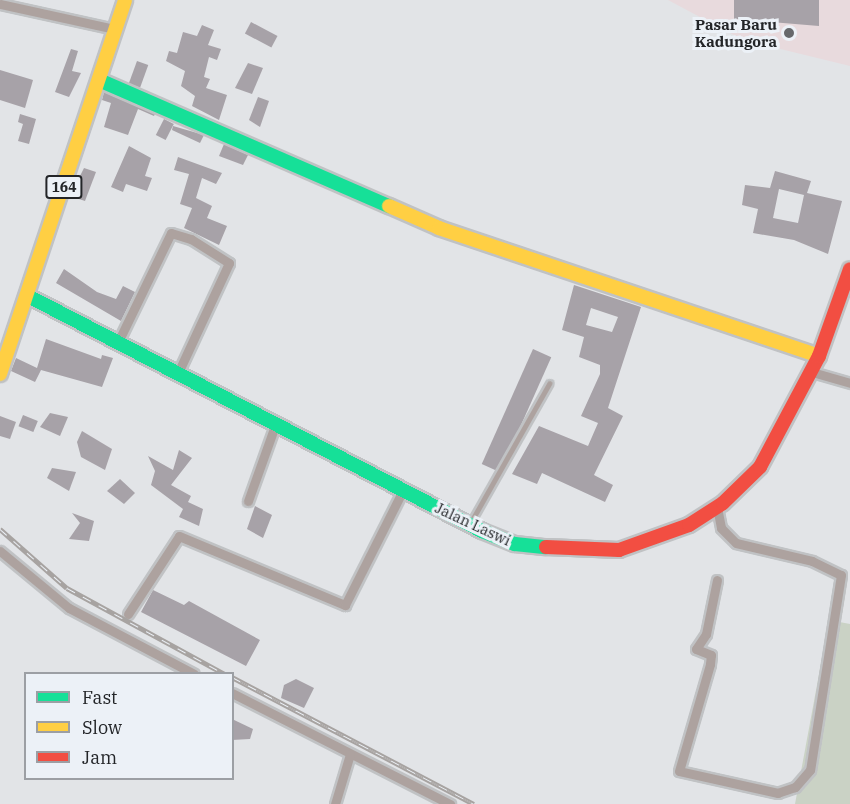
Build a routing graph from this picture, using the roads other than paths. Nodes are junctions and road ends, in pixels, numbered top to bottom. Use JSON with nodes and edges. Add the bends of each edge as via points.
{"nodes":[{"id":1,"x":125,"y":0,"type":"edge"},
{"id":2,"x":0,"y":4,"type":"edge"},
{"id":3,"x":115,"y":29,"type":"junction"},
{"id":4,"x":99,"y":80,"type":"junction"},
{"id":5,"x":850,"y":269,"type":"edge"},
{"id":6,"x":28,"y":296,"type":"junction"},
{"id":7,"x":118,"y":342,"type":"junction"},
{"id":8,"x":819,"y":356,"type":"junction"},
{"id":9,"x":812,"y":372,"type":"junction"},
{"id":10,"x":178,"y":373,"type":"junction"},
{"id":11,"x":0,"y":374,"type":"edge"},
{"id":12,"x":850,"y":383,"type":"edge"},
{"id":13,"x":549,"y":384,"type":"dead end"},
{"id":14,"x":276,"y":423,"type":"junction"},
{"id":15,"x":403,"y":490,"type":"junction"},
{"id":16,"x":248,"y":501,"type":"dead end"},
{"id":17,"x":717,"y":507,"type":"junction"},
{"id":18,"x":469,"y":525,"type":"junction"},
{"id":19,"x":0,"y":551,"type":"edge"},
{"id":20,"x":717,"y":580,"type":"dead end"},
{"id":21,"x":128,"y":614,"type":"dead end"},
{"id":22,"x":190,"y":672,"type":"edge"},
{"id":23,"x":234,"y":694,"type":"edge"},
{"id":24,"x":350,"y":754,"type":"junction"},
{"id":25,"x":335,"y":804,"type":"edge"},
{"id":26,"x":450,"y":804,"type":"edge"}],
"edges":[{"from":1,"to":3,"type":"street","number":"164"},
{"from":2,"to":3,"type":"street"},
{"from":3,"to":4,"type":"street","number":"164"},
{"from":4,"to":6,"type":"street","number":"164"},
{"from":4,"to":8,"type":"street","via":[[439,228]]},
{"from":5,"to":8,"type":"street","name":"Jalan Laswi"},
{"from":6,"to":7,"type":"street","name":"Jalan Laswi"},
{"from":6,"to":11,"type":"street","number":"164"},
{"from":7,"to":10,"type":"street","name":"Jalan Laswi"},
{"from":7,"to":10,"type":"street","via":[[171,232],[200,244],[229,263]]},
{"from":8,"to":9,"type":"street","name":"Jalan Laswi"},
{"from":9,"to":12,"type":"street"},
{"from":9,"to":17,"type":"street","name":"Jalan Laswi","via":[[760,467]]},
{"from":10,"to":14,"type":"street","name":"Jalan Laswi"},
{"from":13,"to":18,"type":"lane"},
{"from":14,"to":15,"type":"street","name":"Jalan Laswi"},
{"from":14,"to":16,"type":"street"},
{"from":15,"to":18,"type":"street","name":"Jalan Laswi"},
{"from":15,"to":21,"type":"street","via":[[345,605],[179,536]]},
{"from":17,"to":18,"type":"street","name":"Jalan Laswi","via":[[667,535],[619,550],[515,544]]},
{"from":17,"to":20,"type":"street","via":[[721,528],[736,543],[812,561],[841,575],[810,770],[795,787],[778,793],[679,771],[710,664],[711,656],[696,649],[706,634]]},
{"from":19,"to":22,"type":"street","via":[[69,608]]},
{"from":23,"to":24,"type":"street"},
{"from":24,"to":25,"type":"street"},
{"from":24,"to":26,"type":"street"}]}
